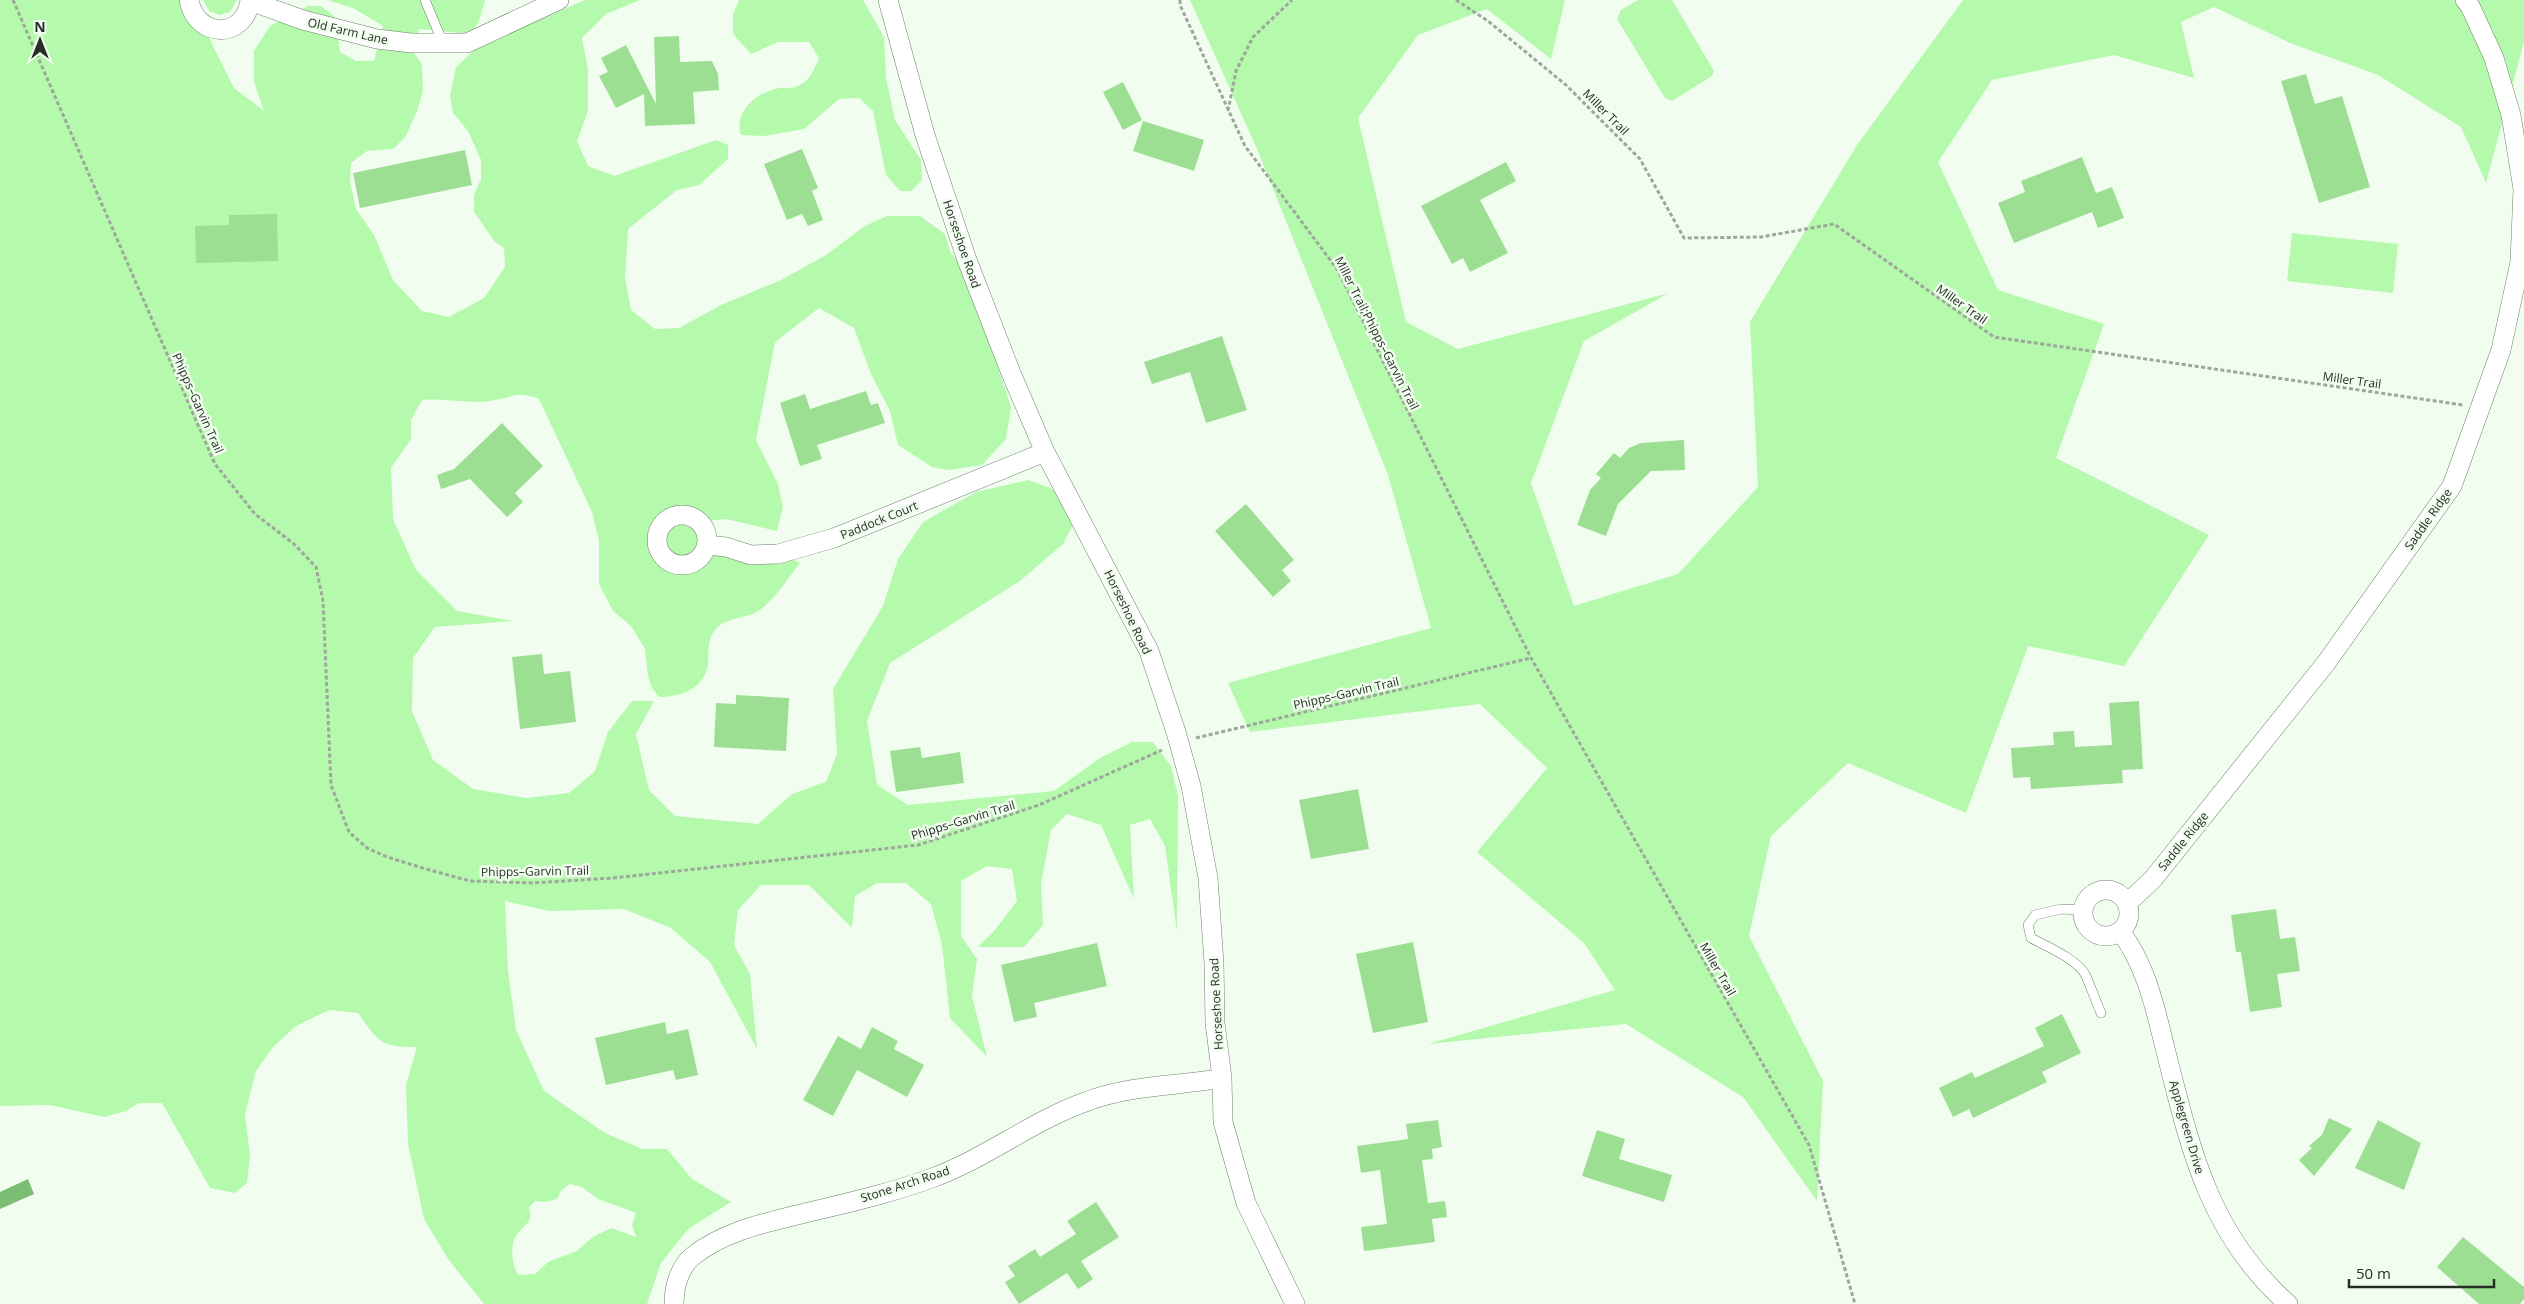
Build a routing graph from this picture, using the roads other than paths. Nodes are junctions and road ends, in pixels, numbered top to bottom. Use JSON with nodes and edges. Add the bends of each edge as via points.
{"nodes":[{"id":1,"x":189,"y":0,"type":"edge"},
{"id":2,"x":425,"y":0,"type":"edge"},
{"id":3,"x":559,"y":0,"type":"edge"},
{"id":4,"x":888,"y":0,"type":"edge"},
{"id":5,"x":2464,"y":0,"type":"edge"},
{"id":6,"x":250,"y":1,"type":"edge"},
{"id":7,"x":443,"y":43,"type":"junction"},
{"id":8,"x":1046,"y":452,"type":"junction"},
{"id":9,"x":707,"y":546,"type":"dead end"},
{"id":10,"x":2126,"y":901,"type":"junction"},
{"id":11,"x":2084,"y":910,"type":"junction"},
{"id":12,"x":2120,"y":931,"type":"junction"},
{"id":13,"x":2101,"y":1012,"type":"dead end"},
{"id":14,"x":1222,"y":1078,"type":"junction"},
{"id":15,"x":674,"y":1304,"type":"edge"},
{"id":16,"x":1295,"y":1304,"type":"edge"},
{"id":17,"x":2288,"y":1304,"type":"edge"}],
"edges":[{"from":1,"to":6,"type":"street","name":"Old Farm Lane","via":[[196,19],[214,29],[230,28],[242,20]]},
{"from":2,"to":7,"type":"lane"},
{"from":3,"to":7,"type":"street","name":"Old Farm Lane","via":[[467,43]]},
{"from":4,"to":8,"type":"street","name":"Horseshoe Road","via":[[925,135],[967,260]]},
{"from":5,"to":10,"type":"street","name":"Saddle Ridge","via":[[2470,6],[2494,58],[2511,115],[2523,189],[2518,279],[2501,350],[2452,486],[2326,663],[2153,879]]},
{"from":6,"to":7,"type":"street","name":"Old Farm Lane","via":[[303,20],[377,39]]},
{"from":8,"to":9,"type":"street","name":"Paddock Court","via":[[834,538],[778,554],[751,555],[726,547]]},
{"from":8,"to":14,"type":"street","name":"Horseshoe Road","via":[[1149,651],[1179,742],[1191,786],[1208,878],[1214,1023]]},
{"from":10,"to":11,"type":"street","via":[[2118,893],[2101,890],[2086,901]]},
{"from":10,"to":12,"type":"street","via":[[2129,916]]},
{"from":11,"to":12,"type":"street","via":[[2084,918],[2095,933],[2103,936]]},
{"from":11,"to":13,"type":"lane","via":[[2061,909],[2035,915],[2028,925],[2031,938],[2070,960],[2086,975]]},
{"from":12,"to":17,"type":"street","name":"Applegreen Drive","via":[[2149,983],[2203,1183],[2227,1232],[2247,1261]]},
{"from":14,"to":15,"type":"street","name":"Stone Arch Road","via":[[1116,1092],[1087,1101],[982,1156],[932,1178],[722,1237],[691,1257],[683,1268],[674,1289]]},
{"from":14,"to":16,"type":"street","name":"Horseshoe Road","via":[[1223,1122],[1246,1203]]}]}
